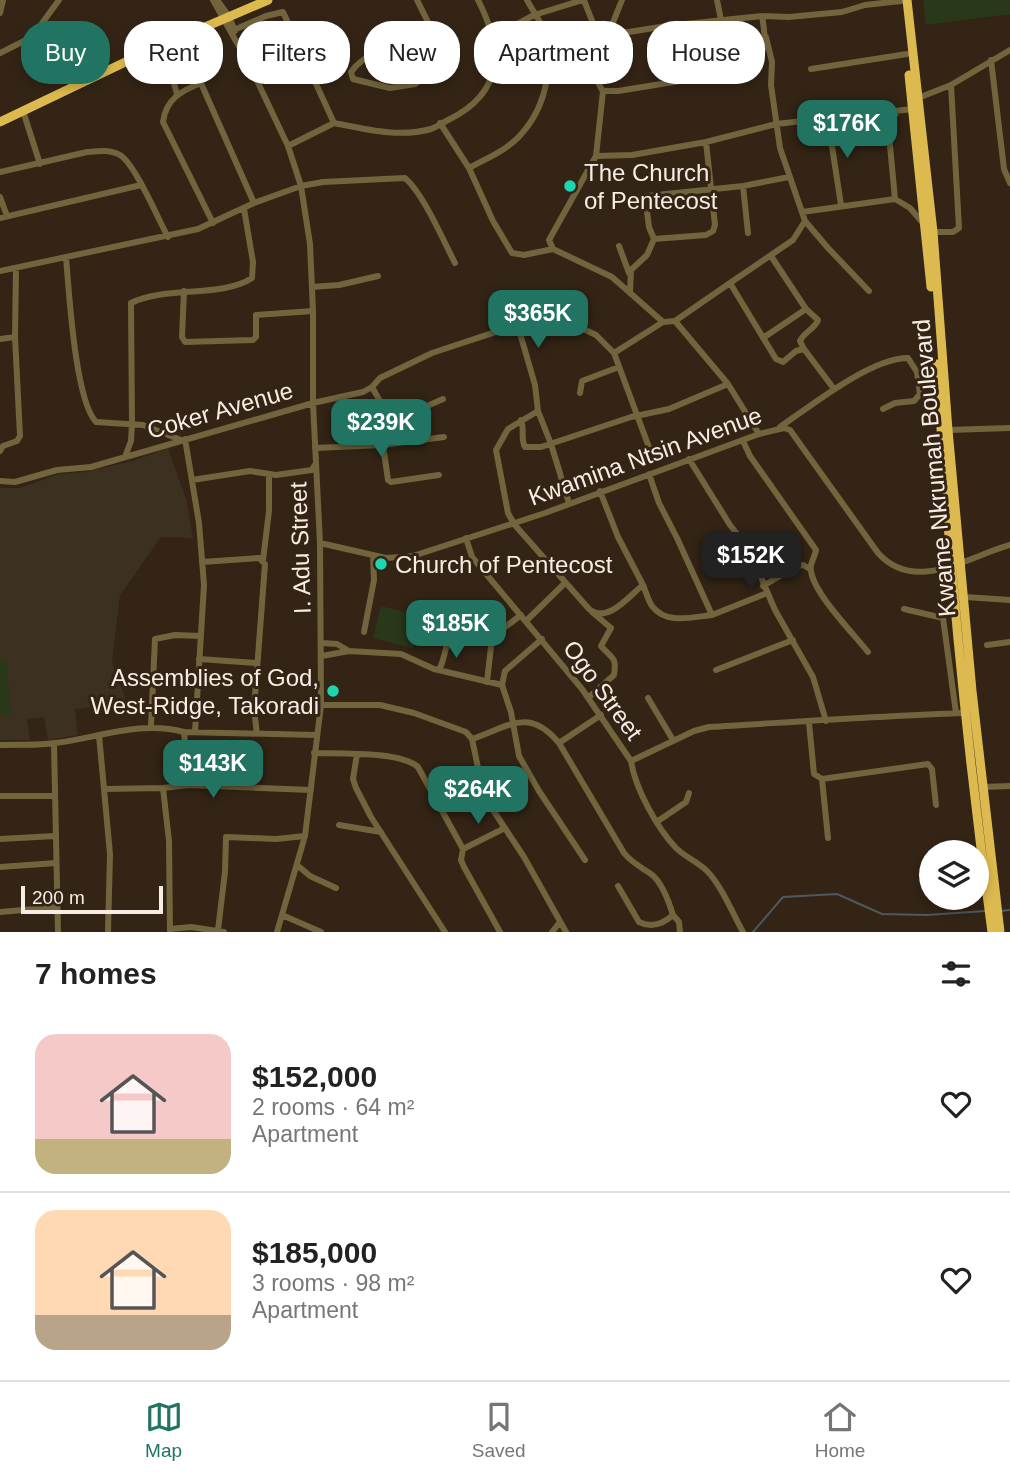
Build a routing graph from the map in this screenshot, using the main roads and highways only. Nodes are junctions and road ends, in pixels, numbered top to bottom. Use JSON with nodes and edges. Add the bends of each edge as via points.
{"nodes":[{"id":1,"x":901,"y":0,"type":"edge"},
{"id":2,"x":907,"y":0,"type":"edge"},
{"id":3,"x":265,"y":1,"type":"edge"},
{"id":4,"x":0,"y":122,"type":"edge"},
{"id":5,"x":929,"y":229,"type":"junction"},
{"id":6,"x":993,"y":903,"type":"junction"},
{"id":7,"x":995,"y":928,"type":"edge"}],
"edges":[{"from":1,"to":5,"type":"highway","name":"Kwame Nkrumah Boulevard"},
{"from":2,"to":5,"type":"highway","name":"Kwame Nkrumah Boulevard"},
{"from":3,"to":4,"type":"highway","via":[[255,10],[191,33]]},
{"from":5,"to":6,"type":"highway","name":"Kwame Nkrumah Boulevard"},
{"from":5,"to":6,"type":"highway","name":"Kwame Nkrumah Boulevard","via":[[960,713]]},
{"from":6,"to":7,"type":"highway","name":"Kwame Nkrumah Boulevard"}]}
